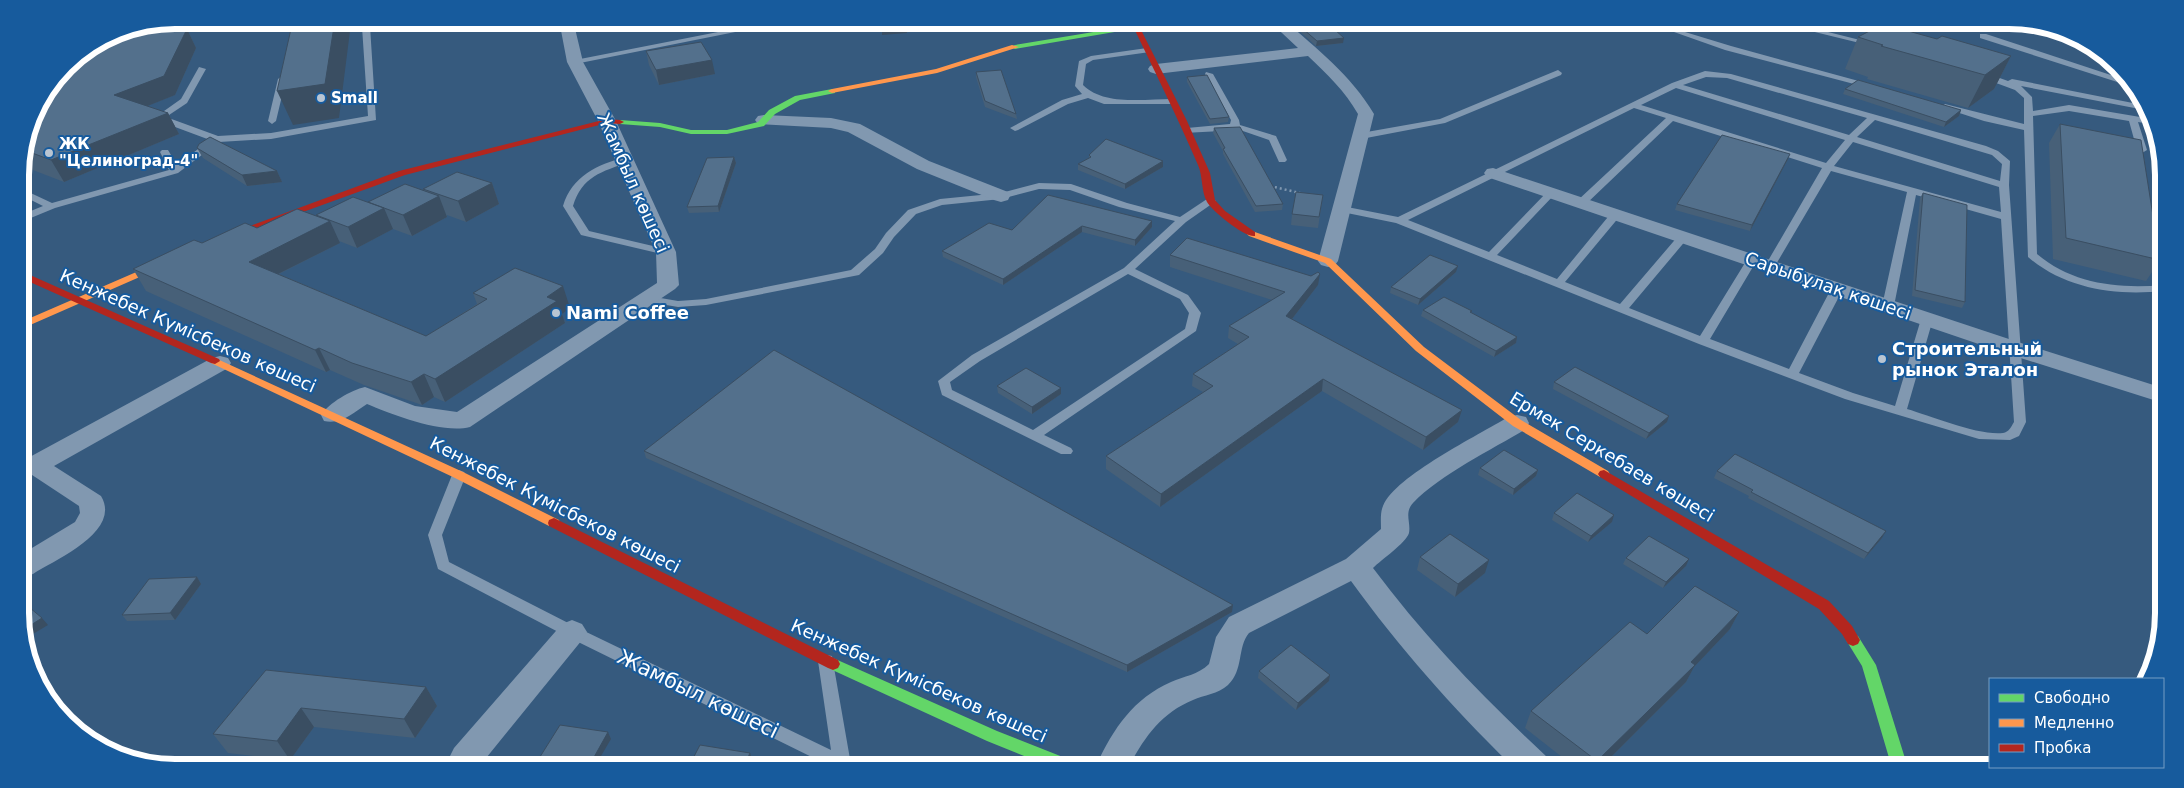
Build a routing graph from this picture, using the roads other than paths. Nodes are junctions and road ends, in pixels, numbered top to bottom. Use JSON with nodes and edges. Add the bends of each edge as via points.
{"nodes":[{"id":1,"x":172,"y":29,"type":"edge"},
{"id":2,"x":337,"y":29,"type":"edge"},
{"id":3,"x":367,"y":29,"type":"edge"},
{"id":4,"x":568,"y":29,"type":"edge"},
{"id":5,"x":746,"y":29,"type":"edge"},
{"id":6,"x":1104,"y":29,"type":"edge"},
{"id":7,"x":1137,"y":29,"type":"edge"},
{"id":8,"x":1285,"y":29,"type":"edge"},
{"id":9,"x":1684,"y":29,"type":"edge"},
{"id":10,"x":1809,"y":29,"type":"edge"},
{"id":11,"x":161,"y":33,"type":"edge"},
{"id":12,"x":320,"y":33,"type":"edge"},
{"id":13,"x":1983,"y":36,"type":"dead end"},
{"id":14,"x":1886,"y":47,"type":"edge"},
{"id":15,"x":1147,"y":50,"type":"junction"},
{"id":16,"x":1311,"y":51,"type":"junction"},
{"id":17,"x":575,"y":62,"type":"junction"},
{"id":18,"x":202,"y":69,"type":"dead end"},
{"id":19,"x":1156,"y":69,"type":"junction"},
{"id":20,"x":1974,"y":72,"type":"edge"},
{"id":21,"x":283,"y":73,"type":"edge"},
{"id":22,"x":1209,"y":74,"type":"edge"},
{"id":23,"x":1558,"y":74,"type":"dead end"},
{"id":24,"x":2000,"y":80,"type":"junction"},
{"id":25,"x":2121,"y":81,"type":"edge"},
{"id":26,"x":1675,"y":85,"type":"junction"},
{"id":27,"x":1884,"y":89,"type":"edge"},
{"id":28,"x":1088,"y":95,"type":"junction"},
{"id":29,"x":1173,"y":102,"type":"junction"},
{"id":30,"x":1634,"y":105,"type":"junction"},
{"id":31,"x":1940,"y":106,"type":"edge"},
{"id":32,"x":2138,"y":107,"type":"edge"},
{"id":33,"x":2029,"y":114,"type":"junction"},
{"id":34,"x":1874,"y":117,"type":"junction"},
{"id":35,"x":1671,"y":118,"type":"junction"},
{"id":36,"x":2133,"y":119,"type":"junction"},
{"id":37,"x":764,"y":120,"type":"junction"},
{"id":38,"x":272,"y":121,"type":"dead end"},
{"id":39,"x":607,"y":121,"type":"junction"},
{"id":40,"x":2145,"y":121,"type":"edge"},
{"id":41,"x":1235,"y":126,"type":"junction"},
{"id":42,"x":1015,"y":128,"type":"dead end"},
{"id":43,"x":2029,"y":128,"type":"junction"},
{"id":44,"x":1187,"y":131,"type":"junction"},
{"id":45,"x":1361,"y":136,"type":"junction"},
{"id":46,"x":217,"y":139,"type":"junction"},
{"id":47,"x":1850,"y":139,"type":"junction"},
{"id":48,"x":2142,"y":150,"type":"edge"},
{"id":49,"x":165,"y":152,"type":"dead end"},
{"id":50,"x":625,"y":160,"type":"junction"},
{"id":51,"x":1282,"y":160,"type":"dead end"},
{"id":52,"x":1828,"y":167,"type":"junction"},
{"id":53,"x":175,"y":171,"type":"junction"},
{"id":54,"x":1493,"y":174,"type":"junction"},
{"id":55,"x":2004,"y":185,"type":"junction"},
{"id":56,"x":1912,"y":190,"type":"junction"},
{"id":57,"x":1552,"y":193,"type":"junction"},
{"id":58,"x":29,"y":195,"type":"edge"},
{"id":59,"x":1001,"y":196,"type":"junction"},
{"id":60,"x":1211,"y":201,"type":"junction"},
{"id":61,"x":1581,"y":203,"type":"junction"},
{"id":62,"x":51,"y":206,"type":"junction"},
{"id":63,"x":1343,"y":206,"type":"junction"},
{"id":64,"x":1616,"y":214,"type":"junction"},
{"id":65,"x":29,"y":216,"type":"edge"},
{"id":66,"x":2006,"y":217,"type":"junction"},
{"id":67,"x":1182,"y":220,"type":"junction"},
{"id":68,"x":1399,"y":220,"type":"junction"},
{"id":69,"x":1683,"y":237,"type":"junction"},
{"id":70,"x":204,"y":245,"type":"edge"},
{"id":71,"x":666,"y":252,"type":"junction"},
{"id":72,"x":186,"y":253,"type":"edge"},
{"id":73,"x":1490,"y":257,"type":"junction"},
{"id":74,"x":1328,"y":260,"type":"junction"},
{"id":75,"x":1761,"y":263,"type":"junction"},
{"id":76,"x":1128,"y":270,"type":"junction"},
{"id":77,"x":29,"y":278,"type":"edge"},
{"id":78,"x":1559,"y":283,"type":"junction"},
{"id":79,"x":1837,"y":289,"type":"junction"},
{"id":80,"x":2155,"y":289,"type":"edge"},
{"id":81,"x":76,"y":300,"type":"junction"},
{"id":82,"x":648,"y":300,"type":"junction"},
{"id":83,"x":1888,"y":306,"type":"junction"},
{"id":84,"x":1623,"y":308,"type":"junction"},
{"id":85,"x":1927,"y":320,"type":"junction"},
{"id":86,"x":29,"y":322,"type":"edge"},
{"id":87,"x":1702,"y":341,"type":"junction"},
{"id":88,"x":2016,"y":349,"type":"junction"},
{"id":89,"x":220,"y":363,"type":"junction"},
{"id":90,"x":1792,"y":376,"type":"junction"},
{"id":91,"x":2155,"y":393,"type":"edge"},
{"id":92,"x":1900,"y":410,"type":"junction"},
{"id":93,"x":333,"y":415,"type":"junction"},
{"id":94,"x":1517,"y":423,"type":"junction"},
{"id":95,"x":1034,"y":436,"type":"junction"},
{"id":96,"x":1066,"y":451,"type":"dead end"},
{"id":97,"x":29,"y":468,"type":"edge"},
{"id":98,"x":29,"y":469,"type":"edge"},
{"id":99,"x":459,"y":475,"type":"junction"},
{"id":100,"x":29,"y":563,"type":"edge"},
{"id":101,"x":1356,"y":566,"type":"junction"},
{"id":102,"x":572,"y":632,"type":"junction"},
{"id":103,"x":826,"y":661,"type":"junction"},
{"id":104,"x":465,"y":759,"type":"edge"},
{"id":105,"x":832,"y":759,"type":"edge"},
{"id":106,"x":845,"y":759,"type":"edge"},
{"id":107,"x":1050,"y":759,"type":"edge"},
{"id":108,"x":1116,"y":759,"type":"edge"},
{"id":109,"x":1527,"y":759,"type":"edge"},
{"id":110,"x":1897,"y":759,"type":"edge"}],
"edges":[{"from":1,"to":11,"type":"lane"},
{"from":2,"to":12,"type":"lane"},
{"from":3,"to":46,"type":"lane","via":[[373,118],[270,136]]},
{"from":4,"to":17,"type":"street","name":"Жамбыл көшесі"},
{"from":5,"to":17,"type":"lane"},
{"from":6,"to":37,"type":"street","via":[[1010,48],[937,71],[798,98]]},
{"from":7,"to":15,"type":"street"},
{"from":8,"to":16,"type":"street"},
{"from":9,"to":27,"type":"lane","via":[[1678,32]]},
{"from":10,"to":14,"type":"lane"},
{"from":13,"to":25,"type":"lane"},
{"from":15,"to":19,"type":"street"},
{"from":15,"to":28,"type":"lane","via":[[1091,58],[1082,63],[1079,86]]},
{"from":16,"to":19,"type":"street"},
{"from":16,"to":45,"type":"street","via":[[1359,100],[1366,114]]},
{"from":17,"to":39,"type":"street","name":"Жамбыл көшесі"},
{"from":18,"to":46,"type":"lane","via":[[184,101],[161,116]]},
{"from":19,"to":29,"type":"street"},
{"from":20,"to":24,"type":"lane"},
{"from":21,"to":38,"type":"lane"},
{"from":22,"to":41,"type":"lane","via":[[1235,120]]},
{"from":23,"to":45,"type":"lane","via":[[1442,121]]},
{"from":24,"to":32,"type":"lane"},
{"from":24,"to":33,"type":"lane","via":[[2018,88],[2028,97]]},
{"from":26,"to":30,"type":"lane"},
{"from":26,"to":34,"type":"lane","via":[[1705,74],[1717,74]]},
{"from":26,"to":47,"type":"lane"},
{"from":28,"to":29,"type":"lane","via":[[1104,101]]},
{"from":28,"to":42,"type":"lane","via":[[1066,102]]},
{"from":29,"to":44,"type":"street"},
{"from":30,"to":35,"type":"lane"},
{"from":30,"to":54,"type":"lane"},
{"from":31,"to":43,"type":"lane"},
{"from":33,"to":36,"type":"lane","via":[[2069,108]]},
{"from":33,"to":43,"type":"lane"},
{"from":34,"to":47,"type":"lane"},
{"from":34,"to":55,"type":"lane","via":[[1995,153],[2007,164]]},
{"from":35,"to":52,"type":"lane"},
{"from":35,"to":61,"type":"lane"},
{"from":36,"to":40,"type":"lane"},
{"from":36,"to":48,"type":"lane"},
{"from":37,"to":39,"type":"street","via":[[746,129],[727,132],[691,132],[660,125]]},
{"from":37,"to":59,"type":"street","via":[[831,123],[854,128],[923,165]]},
{"from":39,"to":50,"type":"street","name":"Жамбыл көшесі"},
{"from":39,"to":70,"type":"street","via":[[402,173]]},
{"from":41,"to":44,"type":"lane"},
{"from":41,"to":51,"type":"lane","via":[[1257,130],[1273,138]]},
{"from":43,"to":80,"type":"lane","via":[[2032,255],[2057,273],[2087,284]]},
{"from":44,"to":60,"type":"street","via":[[1206,173]]},
{"from":45,"to":63,"type":"street"},
{"from":46,"to":53,"type":"lane"},
{"from":47,"to":52,"type":"lane"},
{"from":47,"to":55,"type":"lane"},
{"from":49,"to":53,"type":"lane"},
{"from":50,"to":71,"type":"street","name":"Жамбыл көшесі"},
{"from":50,"to":71,"type":"lane","via":[[584,177],[571,191],[568,206],[585,233]]},
{"from":52,"to":56,"type":"lane"},
{"from":52,"to":75,"type":"lane"},
{"from":53,"to":62,"type":"lane"},
{"from":54,"to":57,"type":"street","name":"Сарыбұлақ көшесі"},
{"from":54,"to":68,"type":"lane"},
{"from":55,"to":66,"type":"lane"},
{"from":56,"to":66,"type":"lane"},
{"from":56,"to":83,"type":"lane"},
{"from":57,"to":61,"type":"street","name":"Сарыбұлақ көшесі"},
{"from":57,"to":73,"type":"lane"},
{"from":58,"to":62,"type":"lane"},
{"from":59,"to":67,"type":"lane","via":[[1038,186],[1071,187]]},
{"from":59,"to":82,"type":"lane","via":[[940,202],[912,212],[855,273],[706,302],[678,304]]},
{"from":60,"to":67,"type":"lane"},
{"from":60,"to":74,"type":"street","name":"Ермек Серкебаев көшесі","via":[[1253,235]]},
{"from":61,"to":64,"type":"street","name":"Сарыбұлақ көшесі"},
{"from":62,"to":65,"type":"lane"},
{"from":63,"to":68,"type":"lane"},
{"from":63,"to":74,"type":"street"},
{"from":64,"to":69,"type":"street","name":"Сарыбұлақ көшесі"},
{"from":64,"to":78,"type":"lane"},
{"from":66,"to":88,"type":"lane"},
{"from":67,"to":76,"type":"lane"},
{"from":68,"to":73,"type":"lane"},
{"from":69,"to":75,"type":"street","name":"Сарыбұлақ көшесі"},
{"from":69,"to":84,"type":"lane"},
{"from":71,"to":82,"type":"street","name":"Жамбыл көшесі","via":[[668,285]]},
{"from":72,"to":81,"type":"street"},
{"from":73,"to":78,"type":"lane"},
{"from":74,"to":94,"type":"street","name":"Ермек Серкебаев көшесі","via":[[1420,349]]},
{"from":75,"to":79,"type":"street","name":"Сарыбұлақ көшесі"},
{"from":75,"to":87,"type":"lane"},
{"from":76,"to":95,"type":"lane","via":[[1184,297],[1195,313],[1190,331]]},
{"from":76,"to":95,"type":"lane","via":[[976,358],[944,381],[946,392]]},
{"from":77,"to":81,"type":"street","name":"Кенжебек Күмісбеков көшесі"},
{"from":78,"to":84,"type":"lane"},
{"from":79,"to":83,"type":"street","name":"Сарыбұлақ көшесі"},
{"from":79,"to":90,"type":"lane"},
{"from":81,"to":86,"type":"street"},
{"from":81,"to":89,"type":"street","name":"Кенжебек Күмісбеков көшесі"},
{"from":82,"to":93,"type":"street","name":"Жамбыл көшесі","via":[[461,422],[410,413],[365,394]]},
{"from":83,"to":85,"type":"street","name":"Сарыбұлақ көшесі"},
{"from":84,"to":87,"type":"lane"},
{"from":85,"to":88,"type":"street","name":"Сарыбұлақ көшесі"},
{"from":85,"to":92,"type":"lane"},
{"from":87,"to":90,"type":"lane"},
{"from":88,"to":91,"type":"street","name":"Сарыбұлақ көшесі"},
{"from":88,"to":92,"type":"lane","via":[[2020,422],[2014,433],[2005,437],[1979,435]]},
{"from":89,"to":93,"type":"street","name":"Кенжебек Күмісбеков көшесі"},
{"from":89,"to":97,"type":"street"},
{"from":90,"to":92,"type":"lane"},
{"from":93,"to":99,"type":"street","name":"Кенжебек Күмісбеков көшесі"},
{"from":94,"to":101,"type":"street","via":[[1433,475],[1404,498],[1396,507],[1395,533]]},
{"from":94,"to":110,"type":"street","name":"Ермек Серкебаев көшесі","via":[[1824,605],[1847,630],[1869,665]]},
{"from":95,"to":96,"type":"lane"},
{"from":98,"to":100,"type":"street","via":[[81,493],[92,503],[93,512],[86,528]]},
{"from":99,"to":102,"type":"lane","name":"Жамбыл көшесі","via":[[435,535],[443,565]]},
{"from":99,"to":103,"type":"street","name":"Кенжебек Күмісбеков көшесі"},
{"from":101,"to":108,"type":"street","via":[[1239,625],[1229,637],[1221,673],[1165,699],[1144,714]]},
{"from":101,"to":109,"type":"street","via":[[1398,623],[1469,703]]},
{"from":102,"to":104,"type":"street"},
{"from":102,"to":105,"type":"lane","name":"Жамбыл көшесі"},
{"from":103,"to":106,"type":"lane"},
{"from":103,"to":107,"type":"street","name":"Кенжебек Күмісбеков көшесі"}]}
